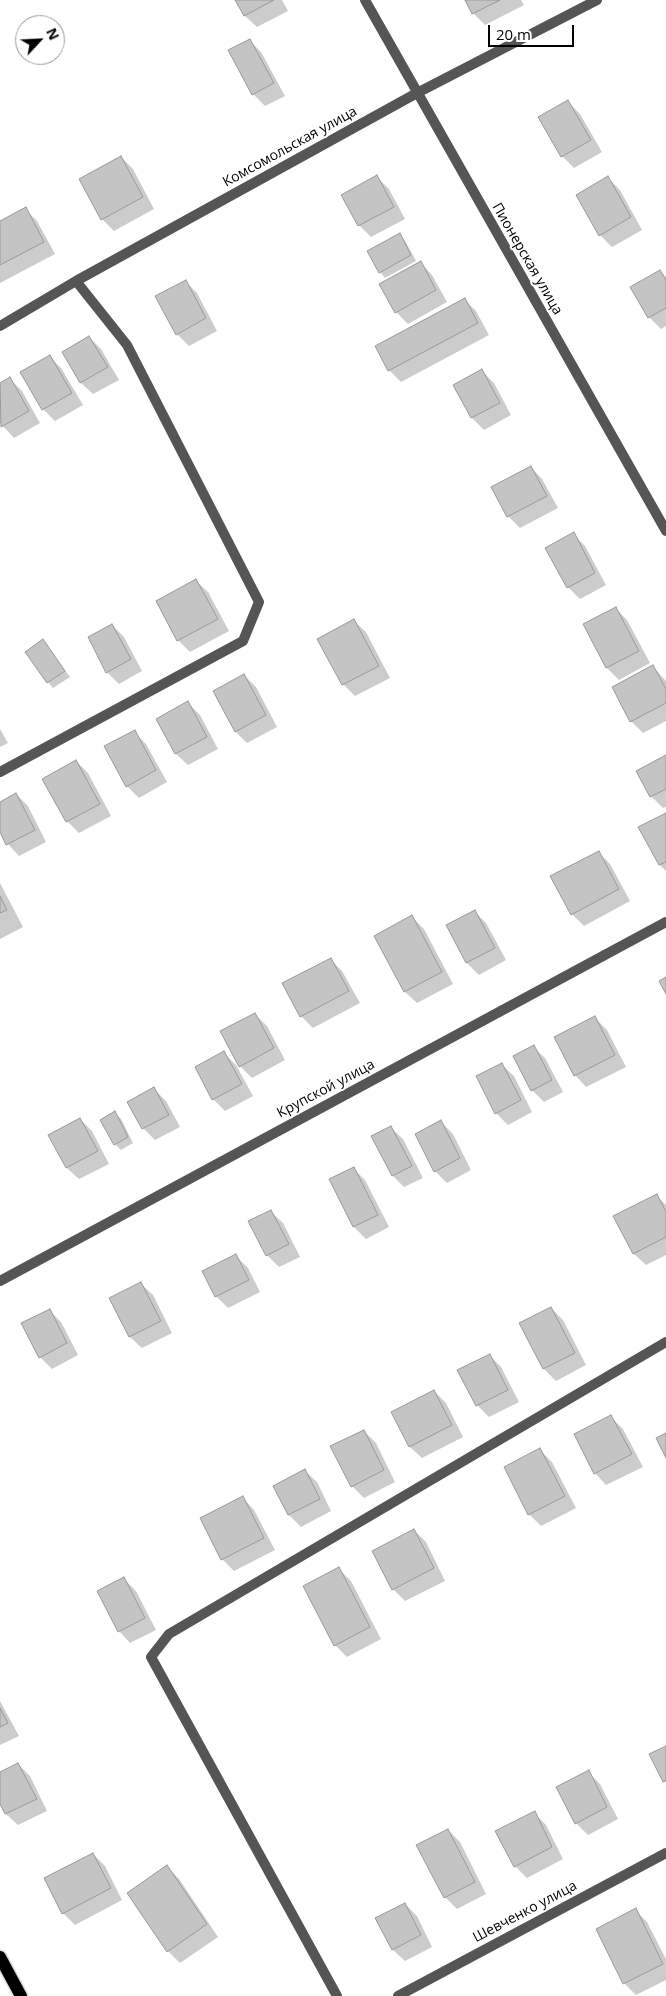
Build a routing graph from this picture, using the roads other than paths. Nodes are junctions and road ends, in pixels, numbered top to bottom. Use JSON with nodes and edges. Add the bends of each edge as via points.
{"nodes":[{"id":1,"x":365,"y":0,"type":"edge"},
{"id":2,"x":597,"y":0,"type":"edge"},
{"id":3,"x":417,"y":93,"type":"junction"},
{"id":4,"x":76,"y":281,"type":"junction"},
{"id":5,"x":0,"y":326,"type":"edge"},
{"id":6,"x":666,"y":531,"type":"edge"},
{"id":7,"x":0,"y":772,"type":"edge"},
{"id":8,"x":666,"y":922,"type":"edge"},
{"id":9,"x":0,"y":1281,"type":"edge"},
{"id":10,"x":666,"y":1342,"type":"edge"},
{"id":11,"x":666,"y":1853,"type":"edge"},
{"id":12,"x":0,"y":1957,"type":"edge"},
{"id":13,"x":21,"y":1996,"type":"edge"},
{"id":14,"x":336,"y":1996,"type":"edge"},
{"id":15,"x":398,"y":1996,"type":"edge"}],
"edges":[{"from":1,"to":3,"type":"street","name":"Пионерская улица"},
{"from":2,"to":3,"type":"street","name":"Комсомольская улица"},
{"from":3,"to":4,"type":"street","name":"Комсомольская улица"},
{"from":3,"to":6,"type":"street","name":"Пионерская улица"},
{"from":4,"to":5,"type":"street","name":"Комсомольская улица"},
{"from":4,"to":7,"type":"street","via":[[127,345],[259,602],[243,641]]},
{"from":8,"to":9,"type":"street","name":"Крупской улица"},
{"from":10,"to":14,"type":"street","via":[[169,1634],[151,1657]]},
{"from":11,"to":15,"type":"street","name":"Шевченко улица"},
{"from":12,"to":13,"type":"main road"}]}
